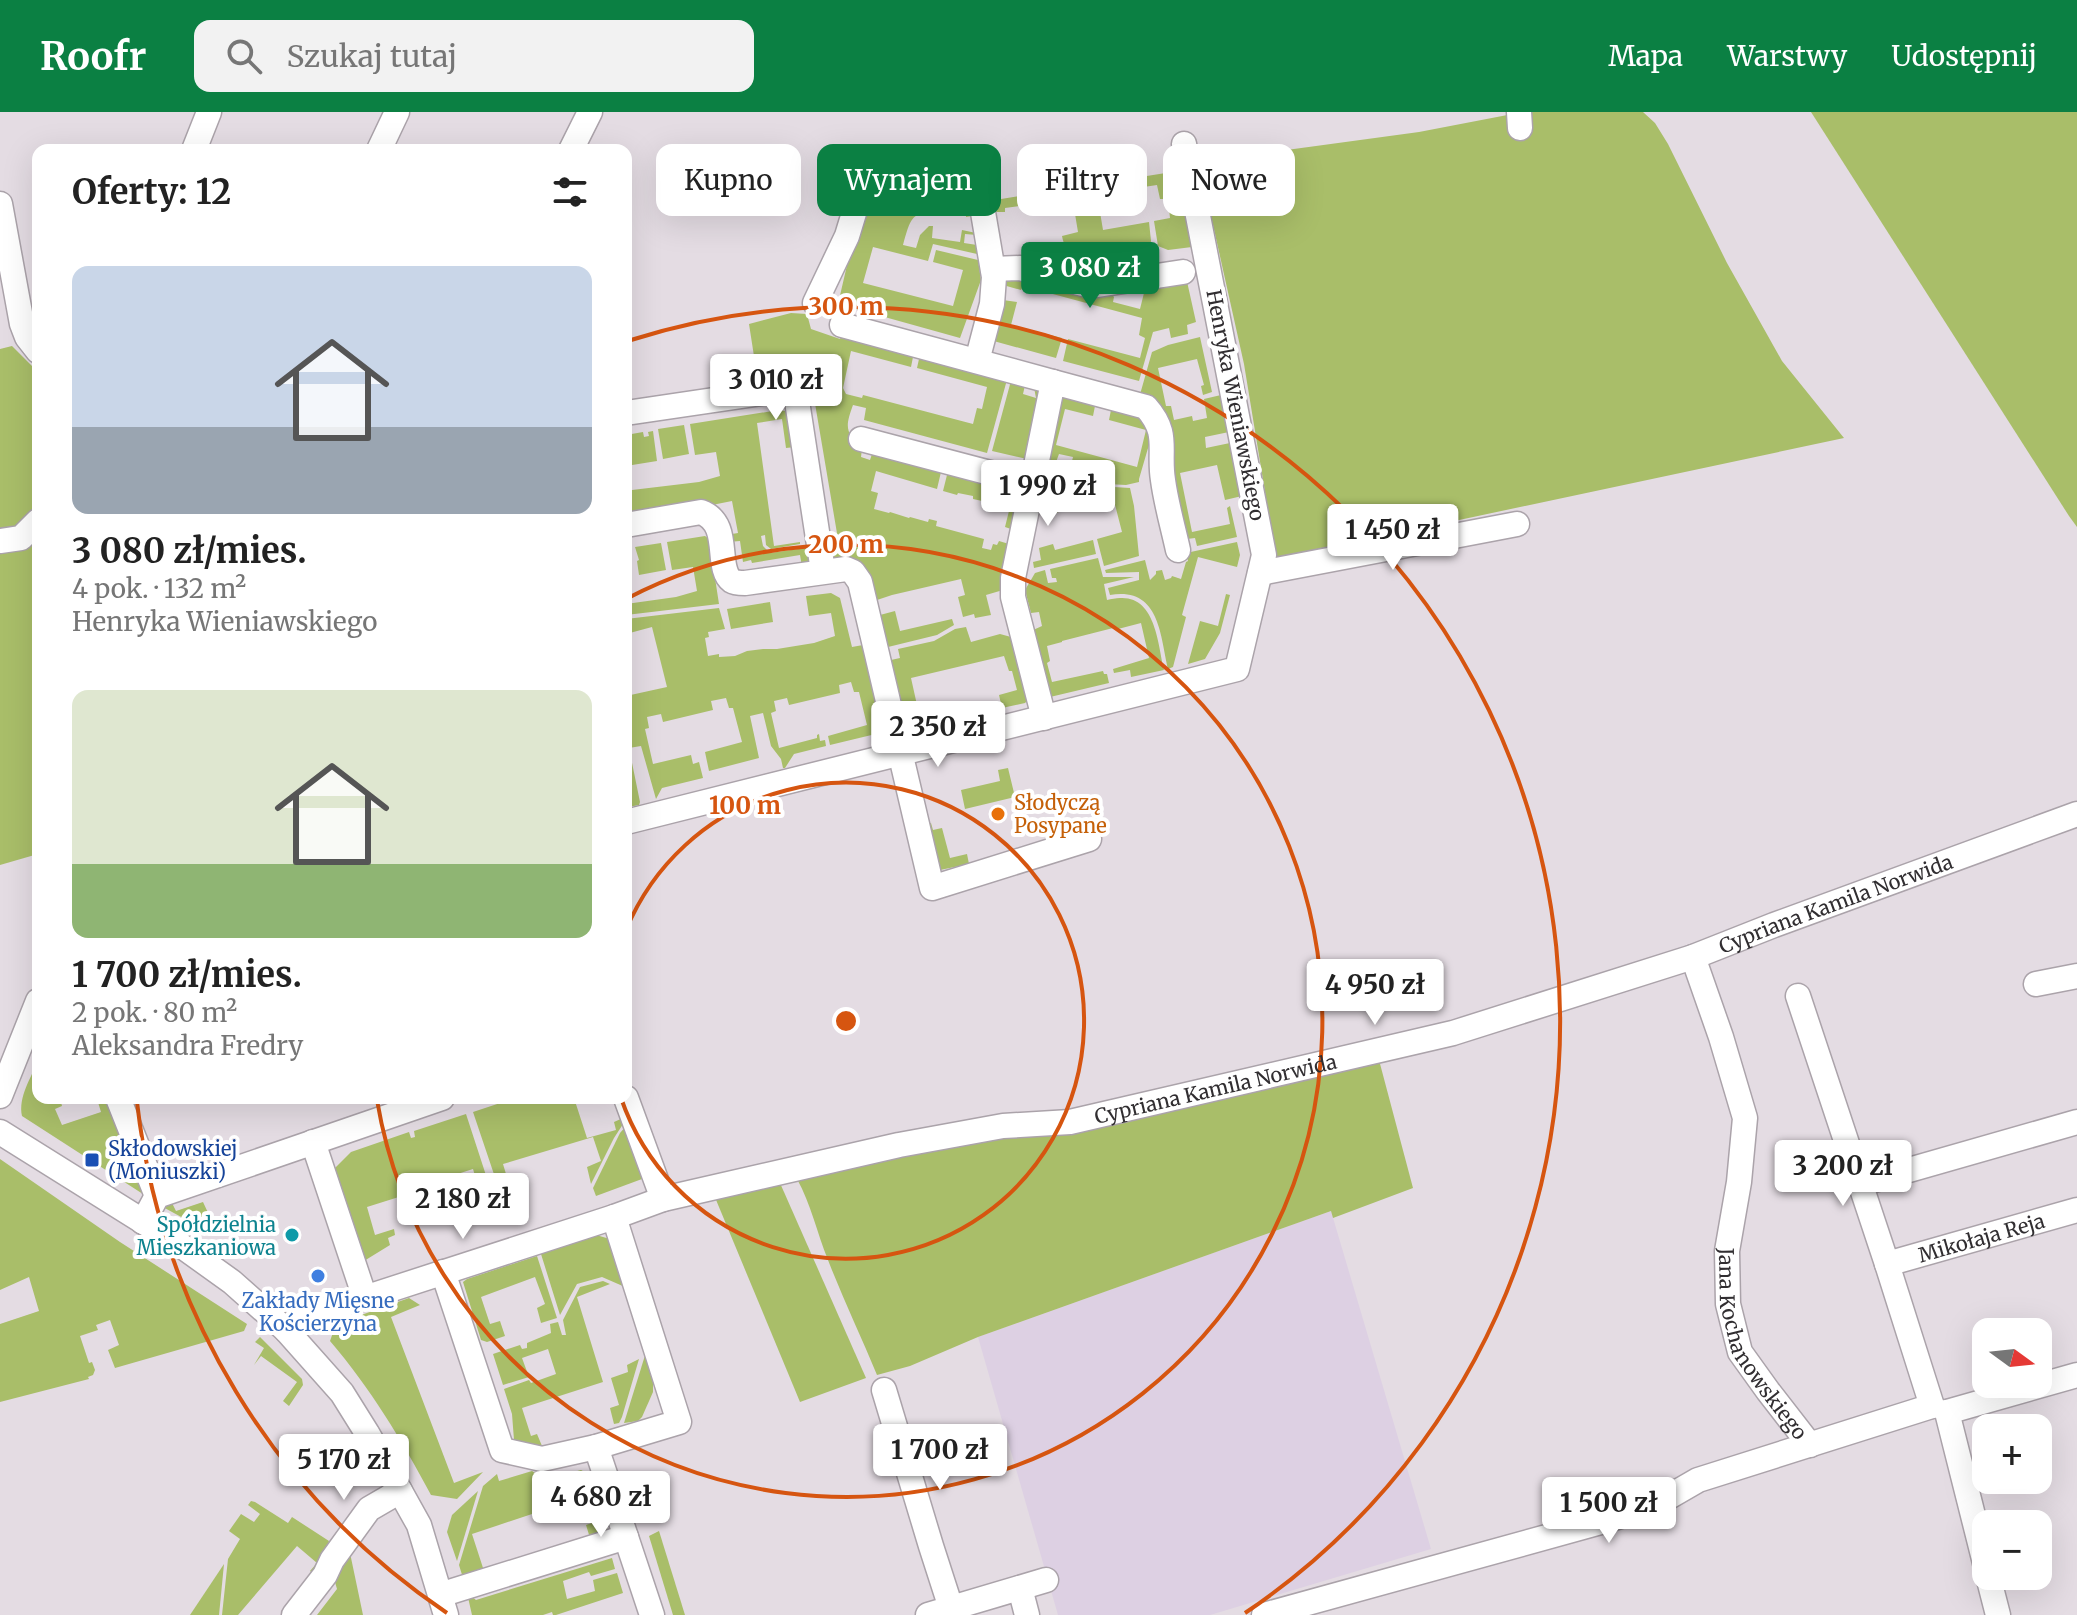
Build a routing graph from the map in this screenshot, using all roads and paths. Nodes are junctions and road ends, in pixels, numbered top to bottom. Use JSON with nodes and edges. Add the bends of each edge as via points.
{"nodes":[{"id":1,"x":209,"y":112,"type":"edge"},
{"id":2,"x":397,"y":112,"type":"edge"},
{"id":3,"x":590,"y":112,"type":"edge"},
{"id":4,"x":196,"y":144,"type":"edge"},
{"id":5,"x":382,"y":144,"type":"edge"},
{"id":6,"x":574,"y":144,"type":"edge"},
{"id":7,"x":0,"y":204,"type":"edge"},
{"id":8,"x":853,"y":216,"type":"edge"},
{"id":9,"x":984,"y":216,"type":"edge"},
{"id":10,"x":1198,"y":216,"type":"edge"},
{"id":11,"x":993,"y":269,"type":"junction"},
{"id":12,"x":1183,"y":272,"type":"dead end"},
{"id":13,"x":815,"y":303,"type":"dead end"},
{"id":14,"x":842,"y":325,"type":"dead end"},
{"id":15,"x":11,"y":326,"type":"edge"},
{"id":16,"x":32,"y":343,"type":"edge"},
{"id":17,"x":977,"y":361,"type":"junction"},
{"id":18,"x":1053,"y":382,"type":"junction"},
{"id":19,"x":632,"y":412,"type":"edge"},
{"id":20,"x":861,"y":439,"type":"dead end"},
{"id":21,"x":1032,"y":484,"type":"junction"},
{"id":22,"x":632,"y":524,"type":"edge"},
{"id":23,"x":1517,"y":524,"type":"dead end"},
{"id":24,"x":32,"y":527,"type":"edge"},
{"id":25,"x":0,"y":541,"type":"edge"},
{"id":26,"x":1178,"y":550,"type":"dead end"},
{"id":27,"x":823,"y":571,"type":"junction"},
{"id":28,"x":1260,"y":573,"type":"junction"},
{"id":29,"x":1044,"y":718,"type":"junction"},
{"id":30,"x":900,"y":754,"type":"junction"},
{"id":31,"x":2077,"y":814,"type":"edge"},
{"id":32,"x":632,"y":821,"type":"edge"},
{"id":33,"x":1089,"y":839,"type":"dead end"},
{"id":34,"x":1693,"y":957,"type":"junction"},
{"id":35,"x":2077,"y":976,"type":"edge"},
{"id":36,"x":2036,"y":984,"type":"dead end"},
{"id":37,"x":1798,"y":996,"type":"dead end"},
{"id":38,"x":32,"y":1016,"type":"edge"},
{"id":39,"x":0,"y":1096,"type":"edge"},
{"id":40,"x":120,"y":1104,"type":"edge"},
{"id":41,"x":420,"y":1104,"type":"edge"},
{"id":42,"x":628,"y":1104,"type":"edge"},
{"id":43,"x":2077,"y":1122,"type":"edge"},
{"id":44,"x":0,"y":1132,"type":"edge"},
{"id":45,"x":313,"y":1142,"type":"junction"},
{"id":46,"x":1860,"y":1184,"type":"junction"},
{"id":47,"x":157,"y":1196,"type":"junction"},
{"id":48,"x":663,"y":1199,"type":"junction"},
{"id":49,"x":2077,"y":1210,"type":"edge"},
{"id":50,"x":614,"y":1217,"type":"junction"},
{"id":51,"x":143,"y":1222,"type":"junction"},
{"id":52,"x":1887,"y":1264,"type":"junction"},
{"id":53,"x":443,"y":1272,"type":"junction"},
{"id":54,"x":365,"y":1298,"type":"junction"},
{"id":55,"x":286,"y":1330,"type":"junction"},
{"id":56,"x":2077,"y":1375,"type":"edge"},
{"id":57,"x":884,"y":1390,"type":"dead end"},
{"id":58,"x":1939,"y":1409,"type":"junction"},
{"id":59,"x":1810,"y":1445,"type":"junction"},
{"id":60,"x":596,"y":1447,"type":"junction"},
{"id":61,"x":400,"y":1491,"type":"junction"},
{"id":62,"x":1972,"y":1520,"type":"edge"},
{"id":63,"x":626,"y":1537,"type":"junction"},
{"id":64,"x":1046,"y":1580,"type":"dead end"},
{"id":65,"x":1020,"y":1588,"type":"junction"},
{"id":66,"x":1992,"y":1590,"type":"edge"},
{"id":67,"x":443,"y":1605,"type":"edge"},
{"id":68,"x":940,"y":1612,"type":"edge"},
{"id":69,"x":294,"y":1615,"type":"edge"},
{"id":70,"x":652,"y":1615,"type":"edge"},
{"id":71,"x":1027,"y":1615,"type":"edge"},
{"id":72,"x":1264,"y":1615,"type":"edge"},
{"id":73,"x":1998,"y":1615,"type":"edge"}],
"edges":[{"from":1,"to":4,"type":"street"},
{"from":2,"to":5,"type":"street"},
{"from":3,"to":6,"type":"street"},
{"from":7,"to":15,"type":"street"},
{"from":8,"to":13,"type":"street"},
{"from":9,"to":11,"type":"street"},
{"from":10,"to":28,"type":"street","name":"Henryka Wieniawskiego","via":[[1264,555]]},
{"from":11,"to":12,"type":"street","via":[[1020,268],[1091,286]]},
{"from":11,"to":17,"type":"street","via":[[992,304]]},
{"from":14,"to":17,"type":"street"},
{"from":15,"to":16,"type":"street"},
{"from":17,"to":18,"type":"street"},
{"from":18,"to":21,"type":"street"},
{"from":18,"to":26,"type":"street","via":[[1146,407],[1154,417],[1161,432],[1162,478]]},
{"from":19,"to":27,"type":"street","via":[[795,388]]},
{"from":20,"to":21,"type":"street"},
{"from":21,"to":29,"type":"street","via":[[1013,597]]},
{"from":22,"to":27,"type":"street","via":[[701,512],[710,515],[726,572],[736,582]]},
{"from":23,"to":28,"type":"street"},
{"from":24,"to":25,"type":"street","via":[[21,538]]},
{"from":27,"to":30,"type":"street","via":[[846,569],[860,582]]},
{"from":28,"to":29,"type":"street","name":"Henryka Wieniawskiego","via":[[1237,669]]},
{"from":29,"to":30,"type":"street"},
{"from":30,"to":32,"type":"street"},
{"from":30,"to":33,"type":"street","via":[[932,888]]},
{"from":31,"to":34,"type":"street","name":"Cypriana Kamila Norwida"},
{"from":34,"to":48,"type":"street","name":"Cypriana Kamila Norwida","via":[[1453,1033],[1070,1122],[1003,1126],[899,1145]]},
{"from":34,"to":59,"type":"street","name":"Jana Kochanowskiego","via":[[1745,1118],[1727,1251],[1728,1304],[1740,1352]]},
{"from":35,"to":36,"type":"street"},
{"from":37,"to":46,"type":"street"},
{"from":38,"to":39,"type":"street"},
{"from":40,"to":47,"type":"street"},
{"from":41,"to":45,"type":"street"},
{"from":42,"to":48,"type":"street"},
{"from":43,"to":46,"type":"street"},
{"from":44,"to":51,"type":"street"},
{"from":45,"to":47,"type":"street"},
{"from":45,"to":54,"type":"street"},
{"from":46,"to":52,"type":"street"},
{"from":47,"to":51,"type":"street"},
{"from":48,"to":50,"type":"street","name":"Cypriana Kamila Norwida"},
{"from":49,"to":52,"type":"street","name":"Mikołaja Reja"},
{"from":50,"to":53,"type":"street","name":"Cypriana Kamila Norwida"},
{"from":50,"to":60,"type":"street","via":[[679,1422]]},
{"from":51,"to":55,"type":"street","via":[[232,1282]]},
{"from":52,"to":58,"type":"street"},
{"from":53,"to":54,"type":"street","name":"Cypriana Kamila Norwida"},
{"from":53,"to":60,"type":"street","via":[[502,1450],[542,1459]]},
{"from":54,"to":55,"type":"street","name":"Cypriana Kamila Norwida","via":[[309,1316]]},
{"from":55,"to":61,"type":"street","via":[[342,1393]]},
{"from":56,"to":58,"type":"street"},
{"from":57,"to":68,"type":"street","via":[[931,1546]]},
{"from":58,"to":59,"type":"street"},
{"from":58,"to":62,"type":"street"},
{"from":59,"to":72,"type":"street","via":[[1698,1480],[1653,1506]]},
{"from":60,"to":63,"type":"street"},
{"from":61,"to":67,"type":"street","via":[[419,1525]]},
{"from":61,"to":69,"type":"street","via":[[369,1509]]},
{"from":63,"to":67,"type":"street"},
{"from":63,"to":70,"type":"street"},
{"from":64,"to":65,"type":"street"},
{"from":65,"to":68,"type":"street"},
{"from":65,"to":71,"type":"street"},
{"from":66,"to":73,"type":"street"}]}
